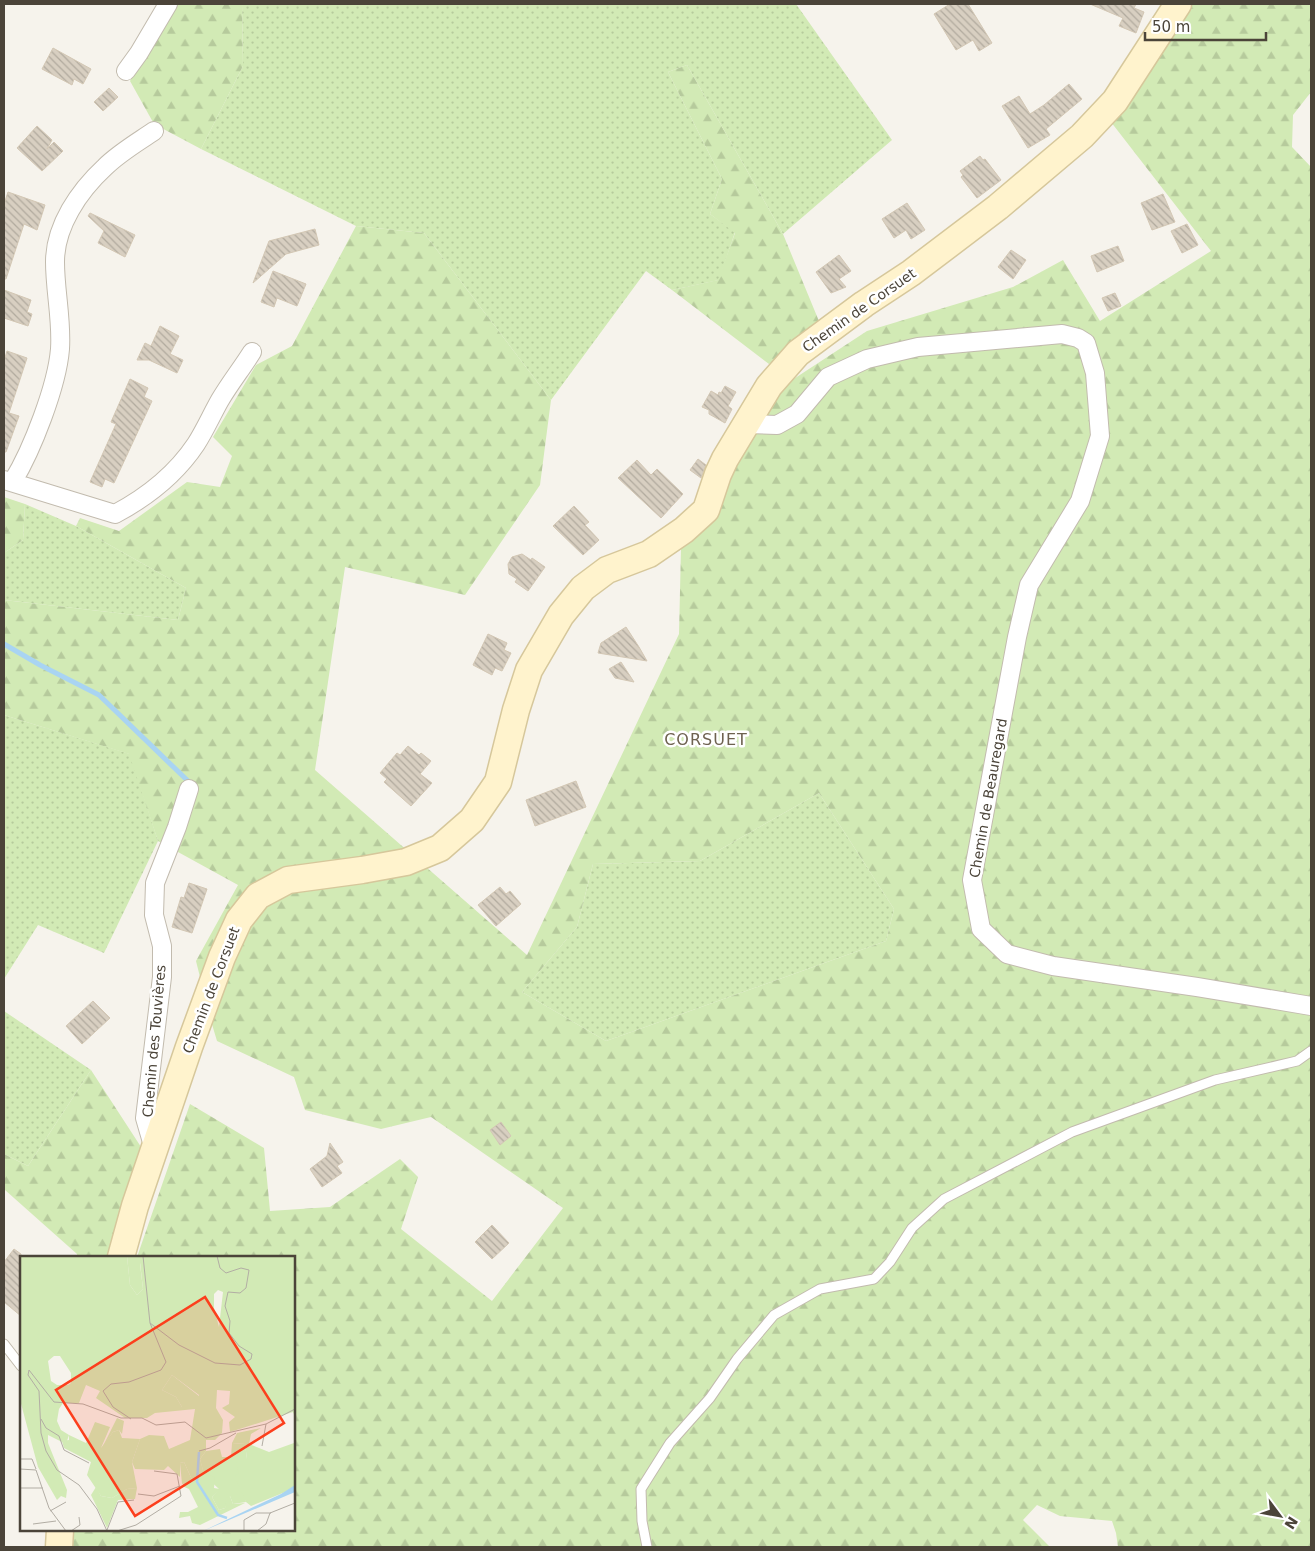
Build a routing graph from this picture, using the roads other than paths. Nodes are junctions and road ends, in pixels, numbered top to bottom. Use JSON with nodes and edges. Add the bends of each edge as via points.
{"nodes":[{"id":1,"x":168,"y":4,"type":"edge"},
{"id":2,"x":1178,"y":4,"type":"edge"},
{"id":3,"x":126,"y":72,"type":"dead end"},
{"id":4,"x":154,"y":131,"type":"dead end"},
{"id":5,"x":252,"y":352,"type":"dead end"},
{"id":6,"x":747,"y":424,"type":"junction"},
{"id":7,"x":8,"y":481,"type":"edge"},
{"id":8,"x":190,"y":789,"type":"dead end"},
{"id":9,"x":1311,"y":1006,"type":"edge"},
{"id":10,"x":1311,"y":1051,"type":"edge"},
{"id":11,"x":154,"y":1150,"type":"junction"},
{"id":12,"x":121,"y":1256,"type":"edge"},
{"id":13,"x":4,"y":1344,"type":"edge"},
{"id":14,"x":20,"y":1365,"type":"edge"},
{"id":15,"x":647,"y":1547,"type":"edge"}],
"edges":[{"from":1,"to":3,"type":"street"},
{"from":2,"to":6,"type":"street","name":"Chemin de Corsuet","via":[[1115,101],[1082,136],[982,219],[798,352],[769,386]]},
{"from":4,"to":7,"type":"street","via":[[105,166],[85,188],[59,236],[55,261],[60,350],[56,370],[22,466]]},
{"from":5,"to":7,"type":"street","via":[[196,444],[162,483],[134,504],[115,514]]},
{"from":6,"to":9,"type":"street","name":"Chemin de Beauregard","via":[[776,425],[797,414],[828,377],[867,359],[918,347],[1062,334],[1086,343],[1095,373],[1100,436],[1080,501],[1029,585],[972,880],[981,929],[1007,954],[1052,966]]},
{"from":6,"to":11,"type":"street","name":"Chemin de Corsuet","via":[[721,467],[706,510],[649,554],[607,570],[583,588],[560,616],[529,670],[498,782],[472,820],[440,848],[406,862],[288,880],[258,896],[239,920],[222,957]]},
{"from":8,"to":11,"type":"street","name":"Chemin des Touvières","via":[[155,883],[154,915],[162,946],[162,977],[145,1118]]},
{"from":10,"to":15,"type":"lane","via":[[1297,1061],[1216,1080],[1072,1132],[944,1199],[912,1228],[890,1262],[874,1279],[820,1289],[774,1315],[737,1358],[710,1398],[670,1443],[641,1489]]},
{"from":11,"to":12,"type":"street","name":"Chemin de Corsuet"},
{"from":13,"to":14,"type":"lane"}]}
